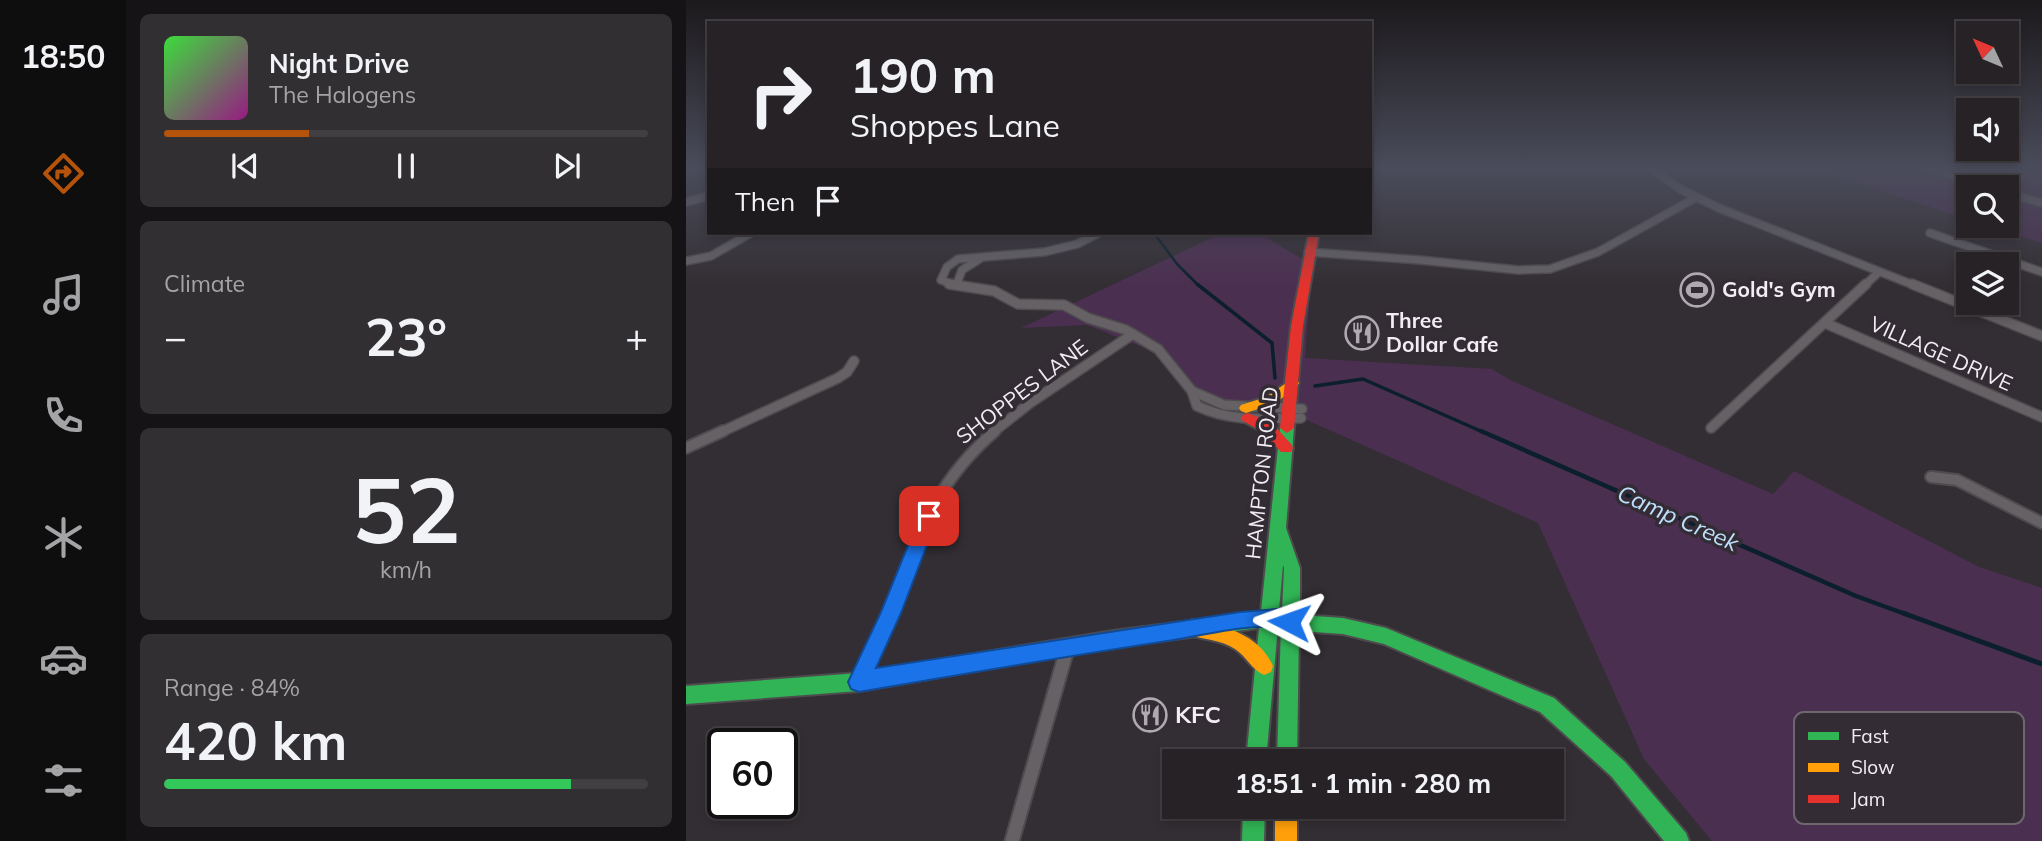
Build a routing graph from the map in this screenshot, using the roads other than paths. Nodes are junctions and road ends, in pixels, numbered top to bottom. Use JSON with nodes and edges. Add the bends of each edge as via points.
{"nodes":[{"id":1,"x":1675,"y":206,"type":"edge"},
{"id":2,"x":1717,"y":206,"type":"edge"},
{"id":3,"x":1930,"y":233,"type":"dead end"},
{"id":4,"x":748,"y":235,"type":"edge"},
{"id":5,"x":1097,"y":235,"type":"edge"},
{"id":6,"x":1313,"y":235,"type":"edge"},
{"id":7,"x":1308,"y":252,"type":"junction"},
{"id":8,"x":981,"y":258,"type":"junction"},
{"id":9,"x":686,"y":261,"type":"edge"},
{"id":10,"x":1879,"y":272,"type":"junction"},
{"id":11,"x":2042,"y":272,"type":"edge"},
{"id":12,"x":957,"y":286,"type":"junction"},
{"id":13,"x":1825,"y":323,"type":"junction"},
{"id":14,"x":1133,"y":334,"type":"junction"},
{"id":15,"x":2042,"y":336,"type":"edge"},
{"id":16,"x":854,"y":361,"type":"dead end"},
{"id":17,"x":1292,"y":383,"type":"junction"},
{"id":18,"x":1247,"y":413,"type":"junction"},
{"id":19,"x":1296,"y":413,"type":"junction"},
{"id":20,"x":2042,"y":417,"type":"edge"},
{"id":21,"x":1712,"y":428,"type":"dead end"},
{"id":22,"x":686,"y":447,"type":"edge"},
{"id":23,"x":1286,"y":448,"type":"junction"},
{"id":24,"x":1931,"y":477,"type":"dead end"},
{"id":25,"x":2042,"y":523,"type":"edge"},
{"id":26,"x":1278,"y":527,"type":"junction"},
{"id":27,"x":1268,"y":618,"type":"junction"},
{"id":28,"x":1289,"y":619,"type":"junction"},
{"id":29,"x":1193,"y":628,"type":"junction"},
{"id":30,"x":1068,"y":646,"type":"junction"},
{"id":31,"x":1264,"y":666,"type":"junction"},
{"id":32,"x":859,"y":682,"type":"junction"},
{"id":33,"x":686,"y":695,"type":"edge"},
{"id":34,"x":1257,"y":749,"type":"edge"},
{"id":35,"x":1287,"y":749,"type":"edge"},
{"id":36,"x":1254,"y":819,"type":"edge"},
{"id":37,"x":1286,"y":819,"type":"edge"},
{"id":38,"x":1012,"y":841,"type":"edge"},
{"id":39,"x":1253,"y":841,"type":"edge"},
{"id":40,"x":1286,"y":841,"type":"edge"},
{"id":41,"x":1678,"y":841,"type":"edge"}],
"edges":[{"from":1,"to":7,"type":"street","via":[[1596,253],[1547,269]]},
{"from":2,"to":10,"type":"street"},
{"from":3,"to":11,"type":"street"},
{"from":4,"to":9,"type":"street","via":[[711,256]]},
{"from":5,"to":8,"type":"street","via":[[1064,249]]},
{"from":6,"to":7,"type":"main road","name":"HAMPTON ROAD"},
{"from":7,"to":17,"type":"main road","name":"HAMPTON ROAD"},
{"from":8,"to":12,"type":"street","via":[[962,270]]},
{"from":8,"to":12,"type":"street","via":[[966,257],[944,270],[944,284]]},
{"from":10,"to":13,"type":"street"},
{"from":10,"to":15,"type":"street"},
{"from":12,"to":14,"type":"street","via":[[994,291],[1018,304],[1064,305]]},
{"from":13,"to":20,"type":"street","name":"VILLAGE DRIVE"},
{"from":13,"to":21,"type":"street"},
{"from":14,"to":18,"type":"street","via":[[1158,349],[1200,408],[1226,416]]},
{"from":14,"to":32,"type":"street","name":"SHOPPES LANE","via":[[1011,418],[963,459],[937,496]]},
{"from":16,"to":22,"type":"street","via":[[838,378]]},
{"from":17,"to":18,"type":"main road"},
{"from":17,"to":19,"type":"main road","name":"HAMPTON ROAD"},
{"from":18,"to":19,"type":"street"},
{"from":18,"to":23,"type":"main road"},
{"from":19,"to":23,"type":"main road","name":"HAMPTON ROAD"},
{"from":23,"to":26,"type":"main road","name":"HAMPTON ROAD"},
{"from":24,"to":25,"type":"street","via":[[1957,480]]},
{"from":26,"to":27,"type":"main road","name":"HAMPTON ROAD"},
{"from":26,"to":28,"type":"main road","name":"HAMPTON ROAD","via":[[1292,568]]},
{"from":27,"to":28,"type":"main road"},
{"from":27,"to":29,"type":"main road"},
{"from":27,"to":31,"type":"main road","name":"HAMPTON ROAD"},
{"from":28,"to":35,"type":"main road","name":"HAMPTON ROAD"},
{"from":28,"to":41,"type":"main road","via":[[1386,636],[1546,705],[1618,769]]},
{"from":29,"to":30,"type":"main road"},
{"from":29,"to":31,"type":"main road","via":[[1231,634],[1255,652]]},
{"from":30,"to":32,"type":"main road"},
{"from":30,"to":38,"type":"street"},
{"from":31,"to":34,"type":"main road","name":"HAMPTON ROAD"},
{"from":32,"to":33,"type":"main road"},
{"from":36,"to":39,"type":"main road"},
{"from":37,"to":40,"type":"main road"}]}
